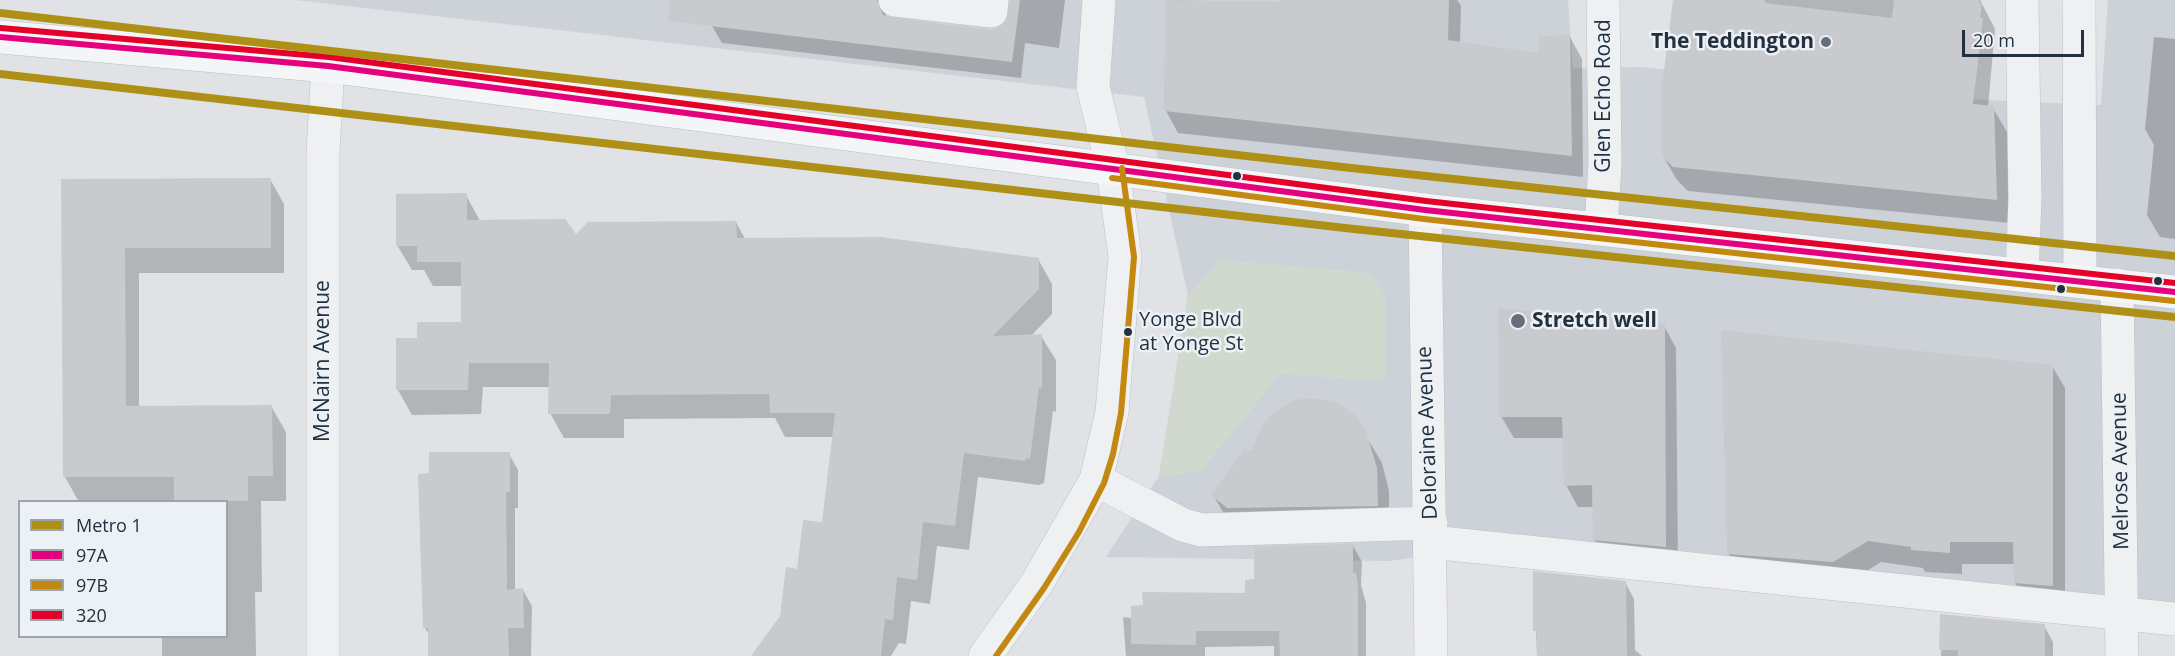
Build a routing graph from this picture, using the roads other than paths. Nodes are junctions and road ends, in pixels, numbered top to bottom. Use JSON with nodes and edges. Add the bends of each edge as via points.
{"nodes":[{"id":1,"x":896,"y":0,"type":"edge"},
{"id":2,"x":992,"y":0,"type":"edge"},
{"id":3,"x":1099,"y":0,"type":"edge"},
{"id":4,"x":1604,"y":0,"type":"edge"},
{"id":5,"x":2022,"y":0,"type":"edge"},
{"id":6,"x":2079,"y":0,"type":"edge"},
{"id":7,"x":1,"y":36,"type":"edge"},
{"id":8,"x":328,"y":66,"type":"junction"},
{"id":9,"x":1113,"y":169,"type":"junction"},
{"id":10,"x":1425,"y":210,"type":"junction"},
{"id":11,"x":1601,"y":228,"type":"junction"},
{"id":12,"x":2022,"y":275,"type":"junction"},
{"id":13,"x":2080,"y":280,"type":"junction"},
{"id":14,"x":2117,"y":285,"type":"junction"},
{"id":15,"x":2175,"y":292,"type":"edge"},
{"id":16,"x":1096,"y":480,"type":"junction"},
{"id":17,"x":1431,"y":532,"type":"junction"},
{"id":18,"x":2122,"y":614,"type":"junction"},
{"id":19,"x":2175,"y":620,"type":"edge"},
{"id":20,"x":323,"y":656,"type":"edge"},
{"id":21,"x":985,"y":656,"type":"edge"},
{"id":22,"x":1431,"y":656,"type":"edge"},
{"id":23,"x":2122,"y":656,"type":"edge"}],
"edges":[{"from":1,"to":2,"type":"street","via":[[991,11]]},
{"from":3,"to":9,"type":"street","via":[[1093,87]]},
{"from":4,"to":11,"type":"street","name":"Glen Echo Road","via":[[1605,165]]},
{"from":5,"to":12,"type":"street","via":[[2025,199]]},
{"from":6,"to":13,"type":"street"},
{"from":7,"to":8,"type":"main road"},
{"from":8,"to":9,"type":"main road"},
{"from":8,"to":20,"type":"street","name":"McNairn Avenue","via":[[323,152]]},
{"from":9,"to":10,"type":"main road"},
{"from":9,"to":16,"type":"street","via":[[1125,256],[1124,285],[1112,412]]},
{"from":10,"to":11,"type":"main road"},
{"from":10,"to":17,"type":"street","name":"Deloraine Avenue"},
{"from":11,"to":12,"type":"main road"},
{"from":12,"to":13,"type":"main road"},
{"from":13,"to":14,"type":"main road"},
{"from":14,"to":15,"type":"main road"},
{"from":14,"to":18,"type":"street","name":"Melrose Avenue"},
{"from":16,"to":17,"type":"street","via":[[1182,525],[1201,530]]},
{"from":16,"to":21,"type":"street","via":[[1037,583]]},
{"from":17,"to":18,"type":"street"},
{"from":17,"to":22,"type":"street","name":"Deloraine Avenue"},
{"from":18,"to":19,"type":"street"},
{"from":18,"to":23,"type":"street","name":"Melrose Avenue"}]}
